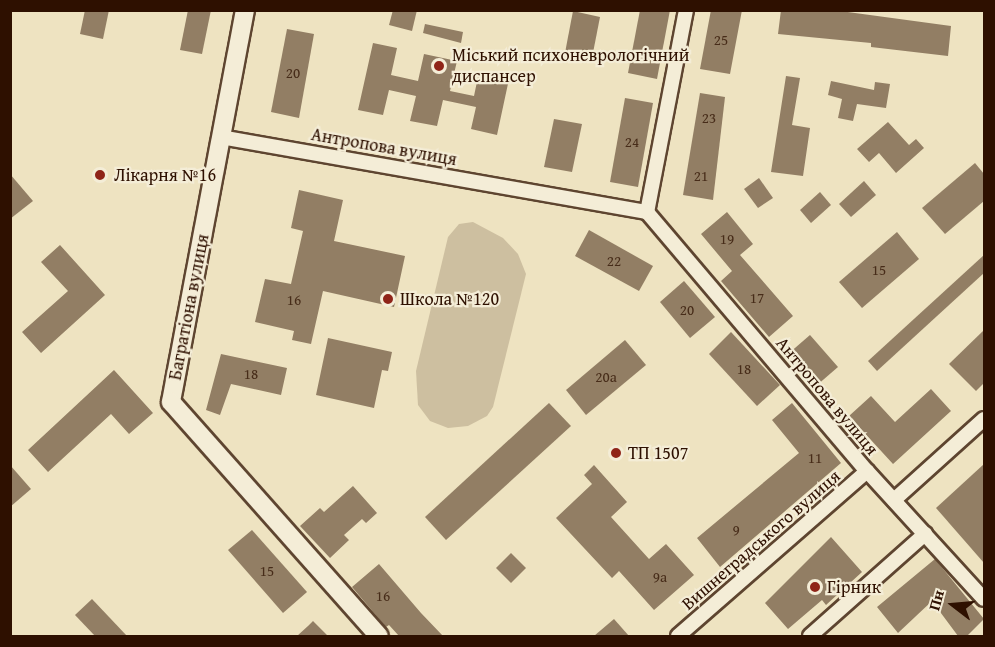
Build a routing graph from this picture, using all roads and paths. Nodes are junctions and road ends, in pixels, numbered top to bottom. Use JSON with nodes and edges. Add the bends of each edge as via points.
{"nodes":[{"id":1,"x":245,"y":10,"type":"edge"},
{"id":2,"x":686,"y":10,"type":"edge"},
{"id":3,"x":221,"y":136,"type":"junction"},
{"id":4,"x":647,"y":212,"type":"junction"},
{"id":5,"x":984,"y":419,"type":"edge"},
{"id":6,"x":867,"y":471,"type":"junction"},
{"id":7,"x":894,"y":500,"type":"junction"},
{"id":8,"x":925,"y":534,"type":"junction"},
{"id":9,"x":984,"y":599,"type":"edge"},
{"id":10,"x":379,"y":636,"type":"edge"},
{"id":11,"x":678,"y":636,"type":"edge"},
{"id":12,"x":810,"y":636,"type":"edge"}],
"edges":[{"from":1,"to":3,"type":"street","name":"Багратіона вулиця"},
{"from":2,"to":4,"type":"street"},
{"from":3,"to":4,"type":"street","name":"Антропова вулиця"},
{"from":3,"to":10,"type":"street","name":"Багратіона вулиця","via":[[171,402]]},
{"from":4,"to":6,"type":"street","name":"Антропова вулиця"},
{"from":5,"to":7,"type":"street"},
{"from":6,"to":7,"type":"street","name":"Антропова вулиця"},
{"from":6,"to":11,"type":"street","name":"Вишнеградського вулиця"},
{"from":7,"to":8,"type":"street","name":"Антропова вулиця"},
{"from":8,"to":9,"type":"street","name":"Антропова вулиця"},
{"from":8,"to":12,"type":"street"}]}
